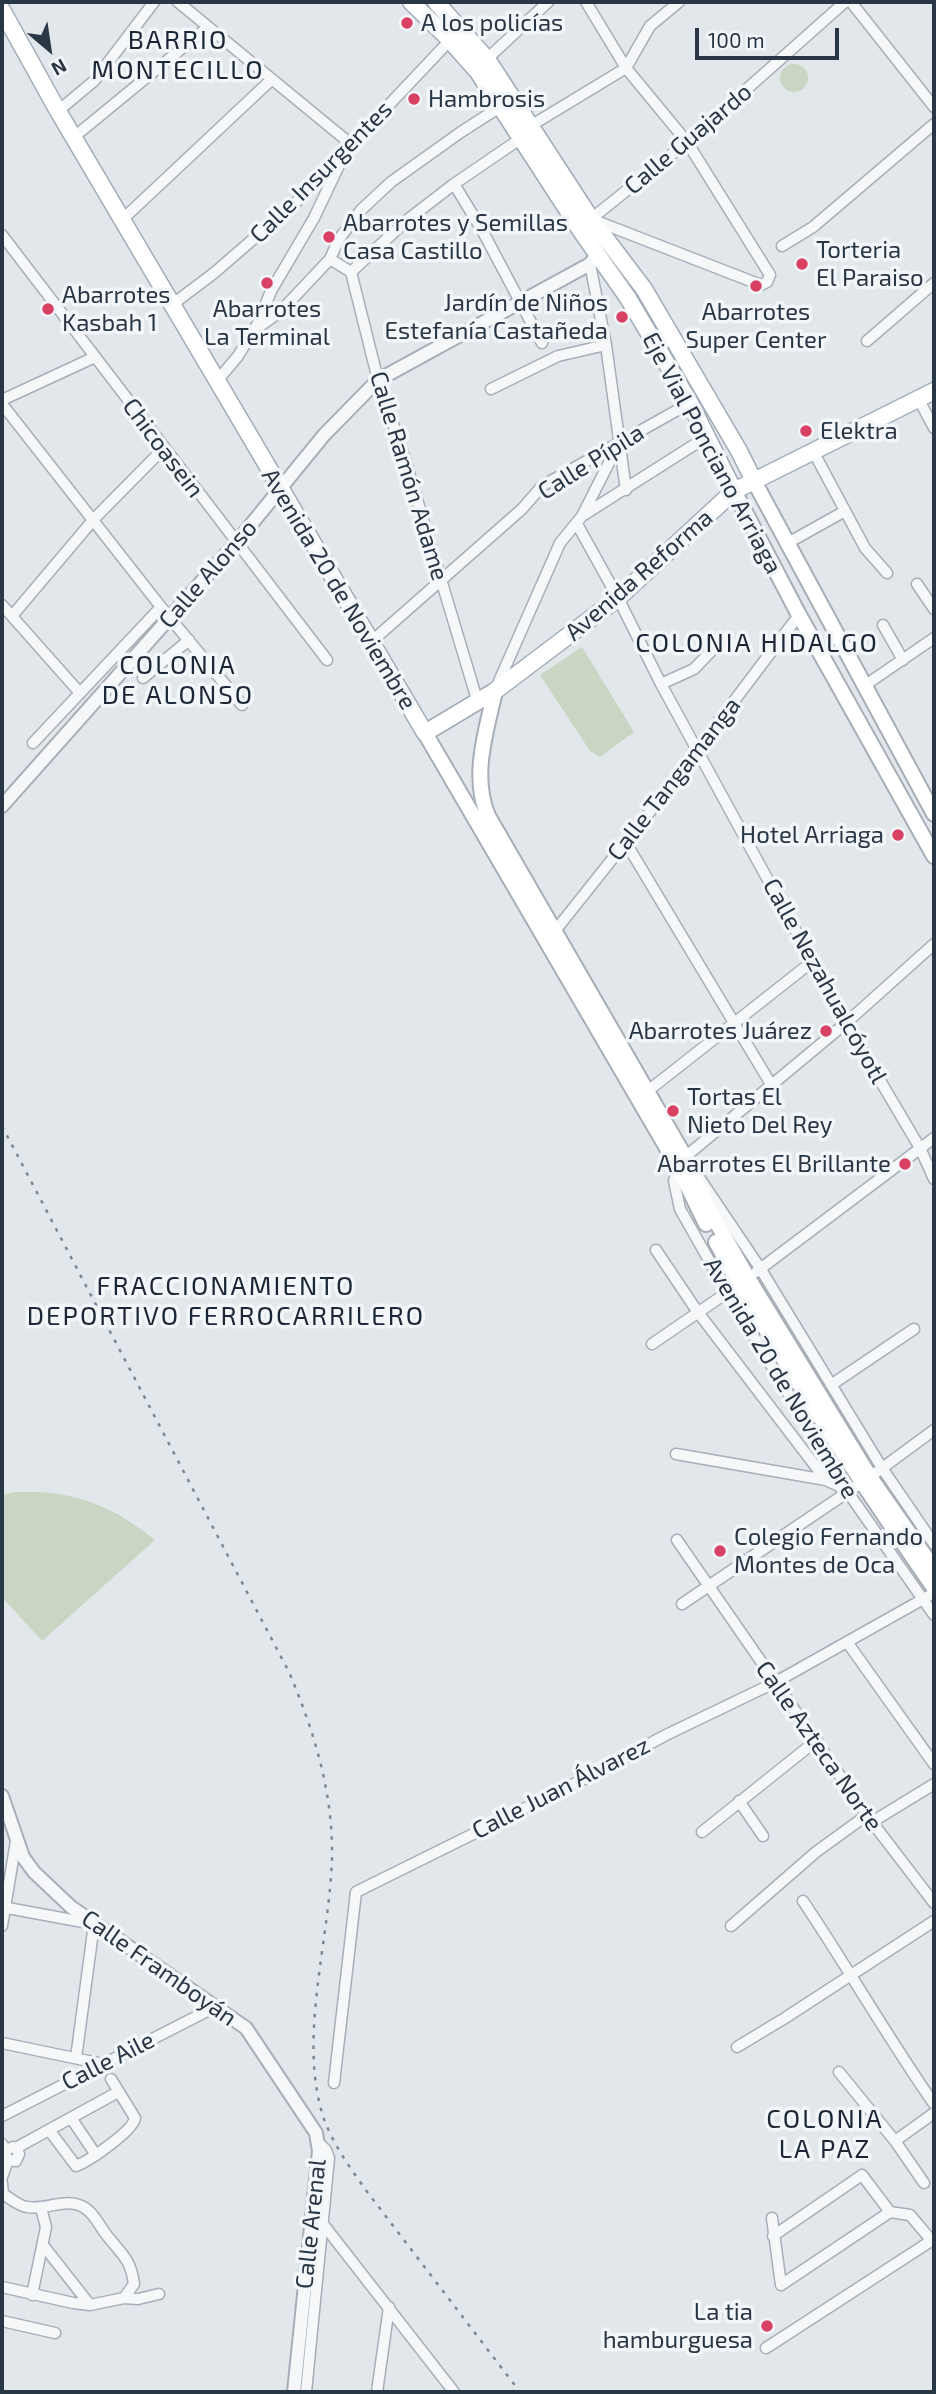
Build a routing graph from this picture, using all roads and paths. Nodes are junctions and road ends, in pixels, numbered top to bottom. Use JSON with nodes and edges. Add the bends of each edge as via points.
{"nodes":[{"id":1,"x":154,"y":2,"type":"edge"},
{"id":2,"x":178,"y":2,"type":"edge"},
{"id":3,"x":411,"y":2,"type":"edge"},
{"id":4,"x":436,"y":2,"type":"edge"},
{"id":5,"x":548,"y":2,"type":"edge"},
{"id":6,"x":586,"y":2,"type":"edge"},
{"id":7,"x":679,"y":2,"type":"edge"},
{"id":8,"x":845,"y":2,"type":"edge"},
{"id":9,"x":851,"y":2,"type":"edge"},
{"id":10,"x":2,"y":10,"type":"edge"},
{"id":11,"x":208,"y":27,"type":"junction"},
{"id":12,"x":454,"y":35,"type":"junction"},
{"id":13,"x":487,"y":59,"type":"junction"},
{"id":14,"x":626,"y":68,"type":"junction"},
{"id":15,"x":271,"y":80,"type":"junction"},
{"id":16,"x":500,"y":107,"type":"junction"},
{"id":17,"x":934,"y":107,"type":"edge"},
{"id":18,"x":58,"y":111,"type":"junction"},
{"id":19,"x":934,"y":124,"type":"edge"},
{"id":20,"x":532,"y":125,"type":"junction"},
{"id":21,"x":74,"y":137,"type":"junction"},
{"id":22,"x":520,"y":139,"type":"junction"},
{"id":23,"x":687,"y":142,"type":"junction"},
{"id":24,"x":349,"y":148,"type":"junction"},
{"id":25,"x":453,"y":184,"type":"junction"},
{"id":26,"x":123,"y":219,"type":"junction"},
{"id":27,"x":592,"y":219,"type":"junction"},
{"id":28,"x":2,"y":235,"type":"edge"},
{"id":29,"x":782,"y":246,"type":"dead end"},
{"id":30,"x":330,"y":259,"type":"junction"},
{"id":31,"x":594,"y":260,"type":"junction"},
{"id":32,"x":352,"y":272,"type":"junction"},
{"id":33,"x":934,"y":282,"type":"edge"},
{"id":34,"x":520,"y":300,"type":"junction"},
{"id":35,"x":173,"y":304,"type":"junction"},
{"id":36,"x":252,"y":332,"type":"junction"},
{"id":37,"x":867,"y":341,"type":"dead end"},
{"id":38,"x":542,"y":343,"type":"dead end"},
{"id":39,"x":606,"y":345,"type":"junction"},
{"id":40,"x":95,"y":357,"type":"junction"},
{"id":41,"x":378,"y":380,"type":"junction"},
{"id":42,"x":217,"y":381,"type":"junction"},
{"id":43,"x":491,"y":389,"type":"dead end"},
{"id":44,"x":934,"y":391,"type":"edge"},
{"id":45,"x":919,"y":400,"type":"junction"},
{"id":46,"x":2,"y":402,"type":"edge"},
{"id":47,"x":690,"y":403,"type":"junction"},
{"id":48,"x":934,"y":428,"type":"edge"},
{"id":49,"x":708,"y":436,"type":"junction"},
{"id":50,"x":619,"y":442,"type":"junction"},
{"id":51,"x":163,"y":449,"type":"junction"},
{"id":52,"x":813,"y":451,"type":"junction"},
{"id":53,"x":754,"y":481,"type":"junction"},
{"id":54,"x":280,"y":490,"type":"junction"},
{"id":55,"x":626,"y":490,"type":"junction"},
{"id":56,"x":734,"y":491,"type":"junction"},
{"id":57,"x":845,"y":511,"type":"junction"},
{"id":58,"x":94,"y":519,"type":"junction"},
{"id":59,"x":579,"y":520,"type":"junction"},
{"id":60,"x":236,"y":543,"type":"junction"},
{"id":61,"x":786,"y":544,"type":"junction"},
{"id":62,"x":887,"y":573,"type":"dead end"},
{"id":63,"x":442,"y":578,"type":"junction"},
{"id":64,"x":918,"y":584,"type":"dead end"},
{"id":65,"x":618,"y":598,"type":"junction"},
{"id":66,"x":2,"y":605,"type":"edge"},
{"id":67,"x":161,"y":607,"type":"junction"},
{"id":68,"x":934,"y":609,"type":"edge"},
{"id":69,"x":799,"y":615,"type":"junction"},
{"id":70,"x":12,"y":616,"type":"junction"},
{"id":71,"x":170,"y":617,"type":"junction"},
{"id":72,"x":883,"y":625,"type":"dead end"},
{"id":73,"x":934,"y":638,"type":"edge"},
{"id":74,"x":189,"y":639,"type":"junction"},
{"id":75,"x":372,"y":641,"type":"junction"},
{"id":76,"x":719,"y":644,"type":"dead end"},
{"id":77,"x":327,"y":660,"type":"dead end"},
{"id":78,"x":903,"y":660,"type":"junction"},
{"id":79,"x":143,"y":678,"type":"dead end"},
{"id":80,"x":661,"y":684,"type":"junction"},
{"id":81,"x":864,"y":686,"type":"junction"},
{"id":82,"x":495,"y":691,"type":"junction"},
{"id":83,"x":80,"y":693,"type":"junction"},
{"id":84,"x":478,"y":703,"type":"junction"},
{"id":85,"x":242,"y":705,"type":"dead end"},
{"id":86,"x":425,"y":733,"type":"junction"},
{"id":87,"x":33,"y":743,"type":"dead end"},
{"id":88,"x":698,"y":750,"type":"junction"},
{"id":89,"x":2,"y":806,"type":"edge"},
{"id":90,"x":934,"y":814,"type":"edge"},
{"id":91,"x":626,"y":843,"type":"junction"},
{"id":92,"x":934,"y":856,"type":"edge"},
{"id":93,"x":550,"y":936,"type":"junction"},
{"id":94,"x":934,"y":944,"type":"edge"},
{"id":95,"x":813,"y":961,"type":"junction"},
{"id":96,"x":846,"y":1023,"type":"junction"},
{"id":97,"x":735,"y":1024,"type":"junction"},
{"id":98,"x":772,"y":1086,"type":"junction"},
{"id":99,"x":643,"y":1095,"type":"junction"},
{"id":100,"x":934,"y":1138,"type":"edge"},
{"id":101,"x":920,"y":1148,"type":"junction"},
{"id":102,"x":685,"y":1165,"type":"junction"},
{"id":103,"x":934,"y":1179,"type":"edge"},
{"id":104,"x":656,"y":1250,"type":"dead end"},
{"id":105,"x":760,"y":1268,"type":"junction"},
{"id":106,"x":738,"y":1285,"type":"junction"},
{"id":107,"x":697,"y":1311,"type":"junction"},
{"id":108,"x":914,"y":1329,"type":"dead end"},
{"id":109,"x":652,"y":1344,"type":"dead end"},
{"id":110,"x":831,"y":1385,"type":"junction"},
{"id":111,"x":934,"y":1430,"type":"edge"},
{"id":112,"x":676,"y":1454,"type":"dead end"},
{"id":113,"x":871,"y":1476,"type":"junction"},
{"id":114,"x":826,"y":1480,"type":"junction"},
{"id":115,"x":847,"y":1491,"type":"junction"},
{"id":116,"x":677,"y":1540,"type":"dead end"},
{"id":117,"x":934,"y":1544,"type":"edge"},
{"id":118,"x":934,"y":1569,"type":"edge"},
{"id":119,"x":708,"y":1587,"type":"junction"},
{"id":120,"x":934,"y":1591,"type":"edge"},
{"id":121,"x":922,"y":1599,"type":"junction"},
{"id":122,"x":682,"y":1604,"type":"dead end"},
{"id":123,"x":934,"y":1615,"type":"edge"},
{"id":124,"x":847,"y":1642,"type":"junction"},
{"id":125,"x":774,"y":1683,"type":"junction"},
{"id":126,"x":817,"y":1740,"type":"junction"},
{"id":127,"x":934,"y":1764,"type":"edge"},
{"id":128,"x":934,"y":1784,"type":"edge"},
{"id":129,"x":2,"y":1796,"type":"edge"},
{"id":130,"x":739,"y":1801,"type":"junction"},
{"id":131,"x":870,"y":1819,"type":"junction"},
{"id":132,"x":702,"y":1832,"type":"dead end"},
{"id":133,"x":763,"y":1836,"type":"dead end"},
{"id":134,"x":16,"y":1840,"type":"junction"},
{"id":135,"x":803,"y":1900,"type":"dead end"},
{"id":136,"x":934,"y":1903,"type":"edge"},
{"id":137,"x":3,"y":1908,"type":"edge"},
{"id":138,"x":934,"y":1922,"type":"edge"},
{"id":139,"x":94,"y":1924,"type":"junction"},
{"id":140,"x":2,"y":1926,"type":"edge"},
{"id":141,"x":731,"y":1926,"type":"dead end"},
{"id":142,"x":853,"y":1975,"type":"junction"},
{"id":143,"x":215,"y":2007,"type":"junction"},
{"id":144,"x":2,"y":2043,"type":"edge"},
{"id":145,"x":737,"y":2047,"type":"dead end"},
{"id":146,"x":76,"y":2058,"type":"junction"},
{"id":147,"x":103,"y":2064,"type":"junction"},
{"id":148,"x":839,"y":2072,"type":"dead end"},
{"id":149,"x":111,"y":2079,"type":"dead end"},
{"id":150,"x":334,"y":2083,"type":"dead end"},
{"id":151,"x":118,"y":2092,"type":"junction"},
{"id":152,"x":934,"y":2104,"type":"edge"},
{"id":153,"x":934,"y":2113,"type":"edge"},
{"id":154,"x":2,"y":2116,"type":"edge"},
{"id":155,"x":71,"y":2118,"type":"junction"},
{"id":156,"x":49,"y":2130,"type":"junction"},
{"id":157,"x":895,"y":2141,"type":"junction"},
{"id":158,"x":318,"y":2142,"type":"junction"},
{"id":159,"x":8,"y":2151,"type":"edge"},
{"id":160,"x":96,"y":2155,"type":"junction"},
{"id":161,"x":2,"y":2177,"type":"edge"},
{"id":162,"x":924,"y":2183,"type":"dead end"},
{"id":163,"x":2,"y":2191,"type":"edge"},
{"id":164,"x":41,"y":2208,"type":"junction"},
{"id":165,"x":890,"y":2212,"type":"junction"},
{"id":166,"x":772,"y":2218,"type":"dead end"},
{"id":167,"x":323,"y":2224,"type":"junction"},
{"id":168,"x":773,"y":2236,"type":"junction"},
{"id":169,"x":933,"y":2240,"type":"edge"},
{"id":170,"x":43,"y":2245,"type":"junction"},
{"id":171,"x":2,"y":2287,"type":"edge"},
{"id":172,"x":159,"y":2294,"type":"dead end"},
{"id":173,"x":33,"y":2295,"type":"junction"},
{"id":174,"x":124,"y":2298,"type":"junction"},
{"id":175,"x":90,"y":2305,"type":"junction"},
{"id":176,"x":389,"y":2307,"type":"junction"},
{"id":177,"x":2,"y":2321,"type":"edge"},
{"id":178,"x":55,"y":2333,"type":"dead end"},
{"id":179,"x":766,"y":2348,"type":"dead end"},
{"id":180,"x":294,"y":2392,"type":"edge"},
{"id":181,"x":306,"y":2392,"type":"edge"},
{"id":182,"x":377,"y":2392,"type":"edge"},
{"id":183,"x":452,"y":2392,"type":"edge"}],
"edges":[{"from":1,"to":18,"type":"street","via":[[94,82]]},
{"from":2,"to":11,"type":"street"},
{"from":3,"to":12,"type":"main road","name":"Eje Vial Ponciano Arriaga"},
{"from":4,"to":12,"type":"main road","name":"Eje Vial Ponciano Arriaga"},
{"from":5,"to":13,"type":"street"},
{"from":6,"to":14,"type":"street"},
{"from":7,"to":14,"type":"street","via":[[650,26]]},
{"from":8,"to":23,"type":"street","name":"Calle Guajardo"},
{"from":9,"to":17,"type":"street"},
{"from":10,"to":18,"type":"main road","name":"Avenida 20 de Noviembre"},
{"from":11,"to":15,"type":"street"},
{"from":11,"to":21,"type":"street"},
{"from":12,"to":13,"type":"main road","name":"Eje Vial Ponciano Arriaga"},
{"from":12,"to":16,"type":"main road","name":"Eje Vial Ponciano Arriaga"},
{"from":12,"to":24,"type":"street","name":"Calle Insurgentes"},
{"from":13,"to":20,"type":"main road","name":"Eje Vial Ponciano Arriaga"},
{"from":14,"to":20,"type":"street"},
{"from":14,"to":23,"type":"street"},
{"from":15,"to":24,"type":"street"},
{"from":15,"to":26,"type":"street"},
{"from":16,"to":22,"type":"main road","name":"Eje Vial Ponciano Arriaga"},
{"from":16,"to":30,"type":"street","via":[[391,182],[361,210]]},
{"from":18,"to":21,"type":"main road","name":"Avenida 20 de Noviembre"},
{"from":19,"to":29,"type":"street","via":[[813,228]]},
{"from":20,"to":27,"type":"main road","name":"Eje Vial Ponciano Arriaga"},
{"from":21,"to":26,"type":"main road","name":"Avenida 20 de Noviembre"},
{"from":22,"to":25,"type":"street"},
{"from":22,"to":31,"type":"main road","name":"Eje Vial Ponciano Arriaga"},
{"from":23,"to":27,"type":"street","name":"Calle Guajardo"},
{"from":23,"to":27,"type":"street","via":[[770,275],[767,282],[761,285]]},
{"from":24,"to":35,"type":"street","name":"Calle Insurgentes","via":[[302,197]]},
{"from":24,"to":36,"type":"street"},
{"from":25,"to":32,"type":"street"},
{"from":25,"to":34,"type":"street"},
{"from":26,"to":35,"type":"main road","name":"Avenida 20 de Noviembre"},
{"from":27,"to":53,"type":"main road","name":"Eje Vial Ponciano Arriaga","via":[[644,289]]},
{"from":28,"to":40,"type":"street","name":"Chicoasein"},
{"from":30,"to":32,"type":"street"},
{"from":30,"to":36,"type":"street","via":[[281,311]]},
{"from":31,"to":34,"type":"street","name":"Calle Alonso"},
{"from":31,"to":39,"type":"street"},
{"from":31,"to":47,"type":"main road","name":"Eje Vial Ponciano Arriaga","via":[[628,298]]},
{"from":32,"to":41,"type":"street","name":"Calle Ramón Adame"},
{"from":33,"to":37,"type":"street"},
{"from":34,"to":38,"type":"street"},
{"from":34,"to":41,"type":"street","name":"Calle Alonso"},
{"from":35,"to":42,"type":"main road","name":"Avenida 20 de Noviembre"},
{"from":36,"to":42,"type":"street"},
{"from":39,"to":43,"type":"street","via":[[558,356]]},
{"from":39,"to":50,"type":"street"},
{"from":40,"to":46,"type":"street"},
{"from":40,"to":51,"type":"street","name":"Chicoasein"},
{"from":41,"to":54,"type":"street","name":"Calle Alonso","via":[[324,435]]},
{"from":41,"to":63,"type":"street","name":"Calle Ramón Adame"},
{"from":42,"to":54,"type":"main road","name":"Avenida 20 de Noviembre"},
{"from":44,"to":45,"type":"main road","name":"Avenida Reforma"},
{"from":45,"to":48,"type":"street"},
{"from":45,"to":52,"type":"main road","name":"Avenida Reforma"},
{"from":46,"to":58,"type":"street"},
{"from":47,"to":49,"type":"main road","name":"Eje Vial Ponciano Arriaga"},
{"from":47,"to":50,"type":"street","name":"Calle Pípila"},
{"from":49,"to":55,"type":"street"},
{"from":49,"to":56,"type":"main road","name":"Eje Vial Ponciano Arriaga"},
{"from":50,"to":55,"type":"street"},
{"from":50,"to":59,"type":"street"},
{"from":50,"to":63,"type":"street","name":"Calle Pípila","via":[[542,486]]},
{"from":51,"to":58,"type":"street"},
{"from":51,"to":60,"type":"street","name":"Chicoasein"},
{"from":52,"to":53,"type":"main road","name":"Avenida Reforma"},
{"from":52,"to":57,"type":"street"},
{"from":53,"to":56,"type":"main road","name":"Avenida Reforma"},
{"from":53,"to":61,"type":"main road","name":"Eje Vial Ponciano Arriaga"},
{"from":54,"to":60,"type":"street","name":"Calle Alonso"},
{"from":54,"to":75,"type":"main road","name":"Avenida 20 de Noviembre"},
{"from":55,"to":59,"type":"street"},
{"from":56,"to":65,"type":"main road","name":"Avenida Reforma"},
{"from":56,"to":69,"type":"main road","name":"Eje Vial Ponciano Arriaga"},
{"from":57,"to":61,"type":"street"},
{"from":57,"to":62,"type":"street","via":[[865,548]]},
{"from":58,"to":67,"type":"street"},
{"from":58,"to":70,"type":"street"},
{"from":59,"to":65,"type":"street","name":"Calle Nezahualcóyotl"},
{"from":59,"to":82,"type":"street","via":[[560,543]]},
{"from":60,"to":71,"type":"street","name":"Calle Alonso"},
{"from":60,"to":77,"type":"street","name":"Chicoasein"},
{"from":61,"to":81,"type":"main road","name":"Eje Vial Ponciano Arriaga"},
{"from":63,"to":75,"type":"street","name":"Calle Pípila"},
{"from":63,"to":84,"type":"street","name":"Calle Ramón Adame"},
{"from":64,"to":68,"type":"street"},
{"from":65,"to":80,"type":"street","name":"Calle Nezahualcóyotl"},
{"from":65,"to":82,"type":"main road","name":"Avenida Reforma"},
{"from":66,"to":70,"type":"street"},
{"from":67,"to":71,"type":"street"},
{"from":67,"to":83,"type":"street","name":"Calle Alonso"},
{"from":69,"to":88,"type":"street","name":"Calle Tangamanga"},
{"from":69,"to":92,"type":"main road","name":"Eje Vial Ponciano Arriaga"},
{"from":70,"to":83,"type":"street"},
{"from":71,"to":74,"type":"street"},
{"from":71,"to":89,"type":"street","name":"Calle Alonso"},
{"from":72,"to":78,"type":"street"},
{"from":73,"to":78,"type":"street"},
{"from":74,"to":79,"type":"street"},
{"from":74,"to":85,"type":"street"},
{"from":75,"to":86,"type":"main road","name":"Avenida 20 de Noviembre"},
{"from":76,"to":80,"type":"street","via":[[694,669]]},
{"from":78,"to":81,"type":"street"},
{"from":80,"to":88,"type":"street","name":"Calle Nezahualcóyotl"},
{"from":81,"to":90,"type":"main road","name":"Eje Vial Ponciano Arriaga"},
{"from":82,"to":84,"type":"main road","name":"Avenida Reforma"},
{"from":82,"to":93,"type":"main road","name":"Avenida 20 de Noviembre","via":[[480,790],[488,816]]},
{"from":83,"to":87,"type":"street","name":"Calle Alonso"},
{"from":84,"to":86,"type":"main road","name":"Avenida Reforma"},
{"from":86,"to":93,"type":"main road","name":"Avenida 20 de Noviembre"},
{"from":88,"to":91,"type":"street","name":"Calle Tangamanga"},
{"from":88,"to":95,"type":"street","name":"Calle Nezahualcóyotl"},
{"from":91,"to":93,"type":"street","name":"Calle Tangamanga"},
{"from":91,"to":97,"type":"street"},
{"from":93,"to":99,"type":"main road","name":"Avenida 20 de Noviembre"},
{"from":94,"to":96,"type":"street"},
{"from":95,"to":96,"type":"street","name":"Calle Nezahualcóyotl"},
{"from":95,"to":97,"type":"street"},
{"from":96,"to":98,"type":"street"},
{"from":96,"to":101,"type":"street","name":"Calle Nezahualcóyotl"},
{"from":97,"to":98,"type":"street"},
{"from":97,"to":99,"type":"street"},
{"from":98,"to":102,"type":"street"},
{"from":99,"to":102,"type":"main road","name":"Avenida 20 de Noviembre"},
{"from":100,"to":101,"type":"street"},
{"from":101,"to":103,"type":"street","name":"Calle Nezahualcóyotl"},
{"from":101,"to":105,"type":"street"},
{"from":102,"to":105,"type":"street","name":"Avenida 20 de Noviembre","via":[[711,1193]]},
{"from":102,"to":106,"type":"main road","name":"Avenida 20 de Noviembre"},
{"from":104,"to":107,"type":"street"},
{"from":105,"to":106,"type":"street"},
{"from":105,"to":110,"type":"street","name":"Avenida 20 de Noviembre"},
{"from":106,"to":107,"type":"street"},
{"from":106,"to":113,"type":"main road","name":"Avenida 20 de Noviembre"},
{"from":106,"to":115,"type":"street","name":"Avenida 20 de Noviembre"},
{"from":107,"to":109,"type":"street"},
{"from":107,"to":114,"type":"street"},
{"from":108,"to":110,"type":"street"},
{"from":110,"to":113,"type":"street","name":"Avenida 20 de Noviembre"},
{"from":111,"to":113,"type":"street"},
{"from":112,"to":114,"type":"street"},
{"from":113,"to":115,"type":"street"},
{"from":113,"to":117,"type":"street","name":"Avenida 20 de Noviembre"},
{"from":113,"to":118,"type":"main road","name":"Avenida 20 de Noviembre"},
{"from":113,"to":120,"type":"main road","name":"Avenida 20 de Noviembre"},
{"from":114,"to":115,"type":"street"},
{"from":115,"to":119,"type":"street"},
{"from":115,"to":121,"type":"street","name":"Avenida 20 de Noviembre"},
{"from":116,"to":119,"type":"street","name":"Calle Azteca Norte"},
{"from":119,"to":122,"type":"street"},
{"from":119,"to":125,"type":"street","name":"Calle Azteca Norte"},
{"from":120,"to":121,"type":"street","name":"Calle Juan Álvarez"},
{"from":121,"to":123,"type":"street","name":"Avenida 20 de Noviembre"},
{"from":121,"to":124,"type":"street","name":"Calle Juan Álvarez"},
{"from":124,"to":125,"type":"street","name":"Calle Juan Álvarez"},
{"from":124,"to":127,"type":"street"},
{"from":125,"to":126,"type":"street","name":"Calle Azteca Norte"},
{"from":125,"to":150,"type":"street","name":"Calle Juan Álvarez","via":[[356,1892]]},
{"from":126,"to":130,"type":"street"},
{"from":126,"to":131,"type":"street","name":"Calle Azteca Norte"},
{"from":128,"to":131,"type":"street"},
{"from":129,"to":134,"type":"street","name":"Calle Framboyán"},
{"from":130,"to":132,"type":"street"},
{"from":130,"to":133,"type":"street"},
{"from":131,"to":136,"type":"street","name":"Calle Azteca Norte"},
{"from":131,"to":141,"type":"street","via":[[816,1852]]},
{"from":134,"to":137,"type":"street"},
{"from":134,"to":139,"type":"street","name":"Calle Framboyán","via":[[34,1872]]},
{"from":135,"to":142,"type":"street"},
{"from":137,"to":139,"type":"street"},
{"from":137,"to":140,"type":"street"},
{"from":138,"to":142,"type":"street"},
{"from":139,"to":143,"type":"street","name":"Calle Framboyán"},
{"from":139,"to":146,"type":"street"},
{"from":142,"to":145,"type":"street"},
{"from":142,"to":152,"type":"street"},
{"from":143,"to":147,"type":"street","name":"Calle Aile"},
{"from":143,"to":158,"type":"street","name":"Calle Framboyán","via":[[257,2041]]},
{"from":144,"to":146,"type":"street"},
{"from":146,"to":147,"type":"street"},
{"from":147,"to":154,"type":"street","name":"Calle Aile"},
{"from":148,"to":157,"type":"street"},
{"from":149,"to":151,"type":"street"},
{"from":151,"to":155,"type":"street"},
{"from":151,"to":160,"type":"street","via":[[135,2123]]},
{"from":153,"to":157,"type":"street"},
{"from":155,"to":156,"type":"street"},
{"from":155,"to":160,"type":"street"},
{"from":156,"to":159,"type":"street"},
{"from":156,"to":160,"type":"street","via":[[76,2166]]},
{"from":157,"to":162,"type":"street"},
{"from":158,"to":167,"type":"street","name":"Calle Arenal","via":[[329,2158]]},
{"from":158,"to":180,"type":"street","name":"Calle Arenal"},
{"from":159,"to":161,"type":"street"},
{"from":163,"to":164,"type":"street","via":[[25,2207]]},
{"from":164,"to":170,"type":"street","via":[[46,2227]]},
{"from":164,"to":174,"type":"street","via":[[56,2203],[83,2206],[94,2215],[132,2264],[134,2284]]},
{"from":165,"to":168,"type":"street","via":[[862,2175]]},
{"from":165,"to":168,"type":"street","via":[[781,2285]]},
{"from":165,"to":169,"type":"street","via":[[909,2215]]},
{"from":166,"to":168,"type":"street"},
{"from":167,"to":176,"type":"street"},
{"from":167,"to":181,"type":"street","name":"Calle Arenal"},
{"from":169,"to":179,"type":"street"},
{"from":170,"to":173,"type":"street"},
{"from":170,"to":175,"type":"street"},
{"from":171,"to":173,"type":"street"},
{"from":172,"to":174,"type":"street"},
{"from":173,"to":175,"type":"street"},
{"from":174,"to":175,"type":"street"},
{"from":176,"to":182,"type":"street"},
{"from":176,"to":183,"type":"street"},
{"from":177,"to":178,"type":"street"}]}
